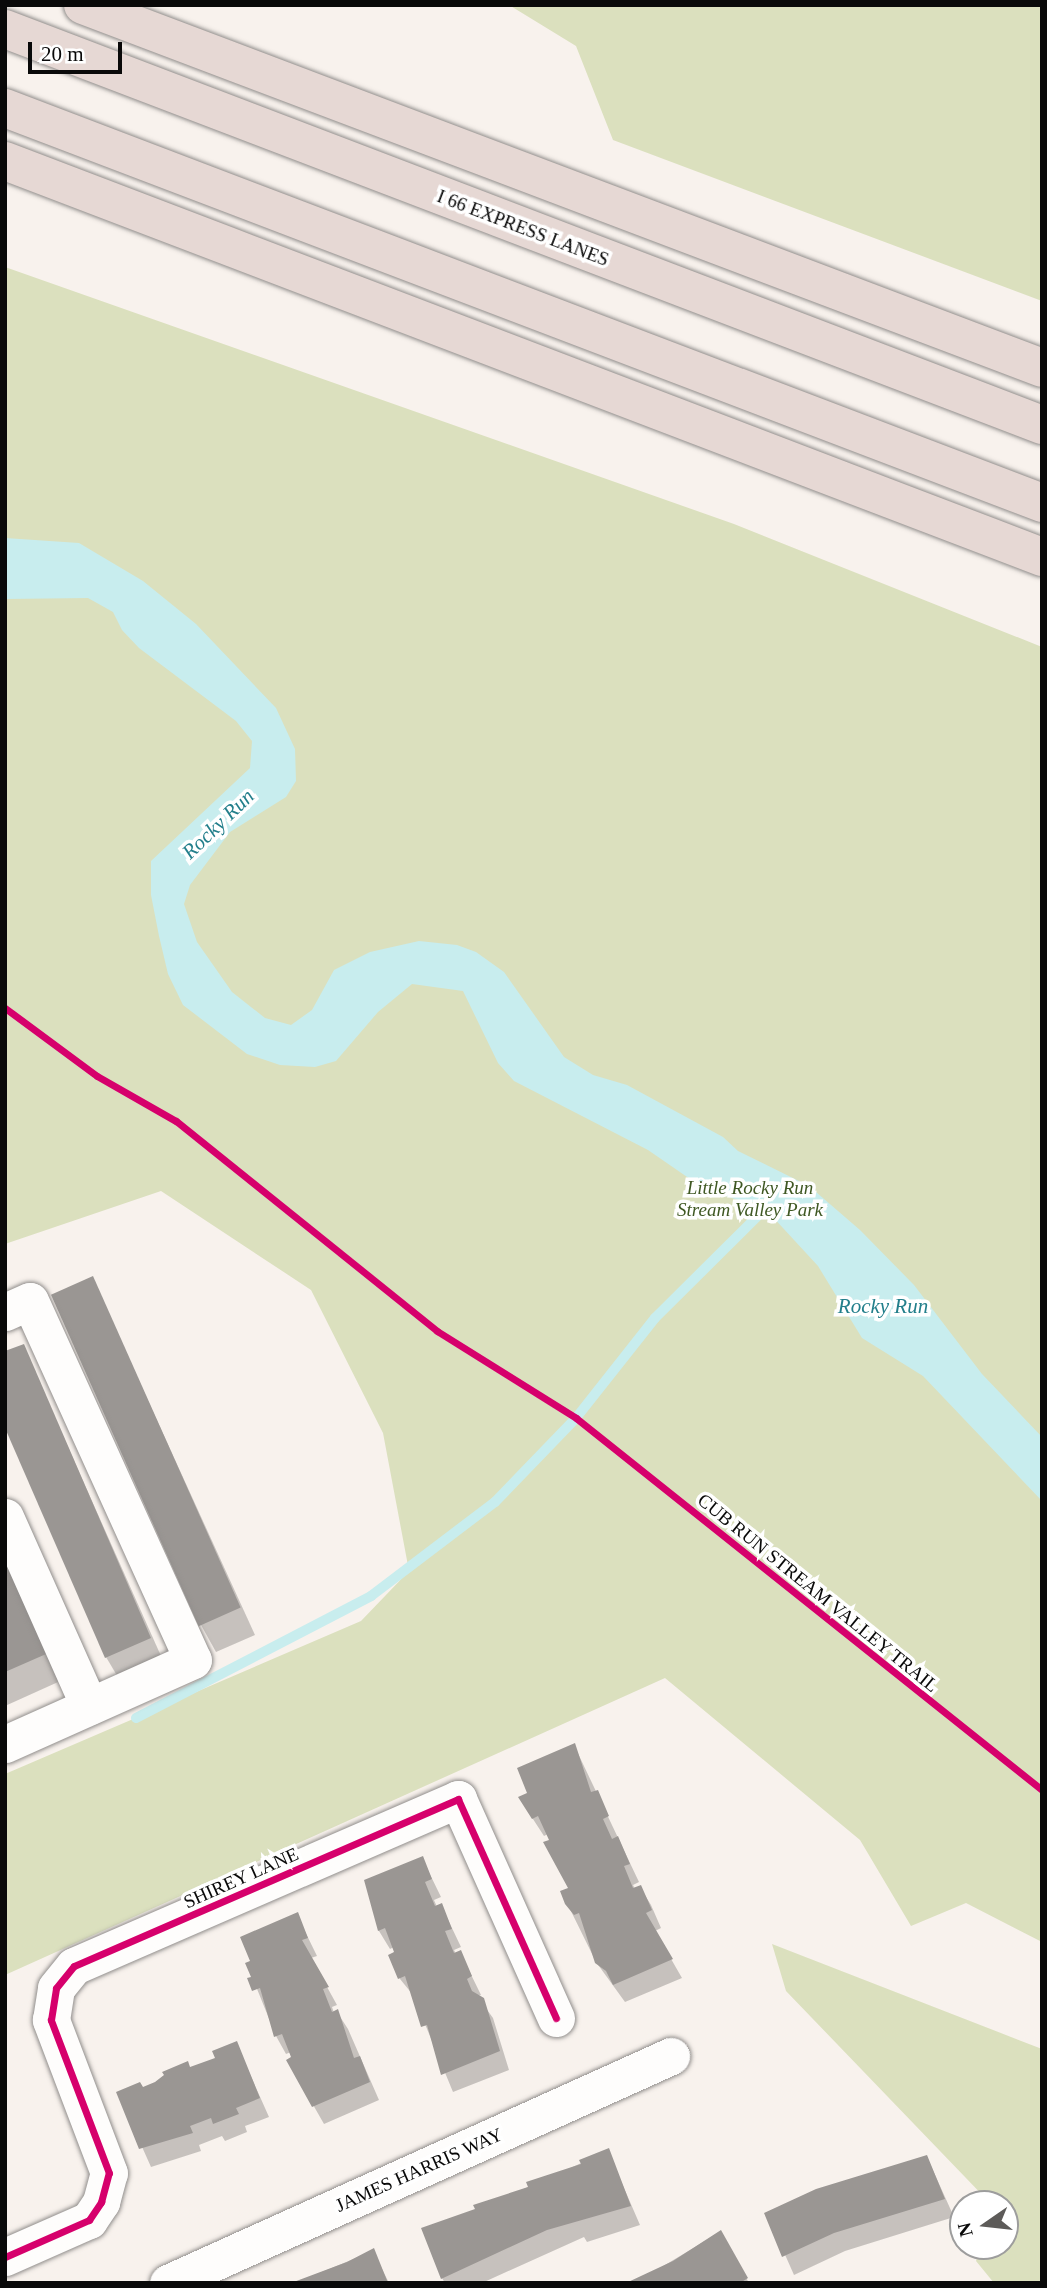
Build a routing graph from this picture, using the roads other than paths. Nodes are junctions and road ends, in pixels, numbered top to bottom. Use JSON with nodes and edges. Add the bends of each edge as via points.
{"nodes":[{"id":1,"x":83,"y":5,"type":"edge"},
{"id":2,"x":5,"y":29,"type":"edge"},
{"id":3,"x":5,"y":108,"type":"edge"},
{"id":4,"x":5,"y":161,"type":"edge"},
{"id":5,"x":1042,"y":369,"type":"edge"},
{"id":6,"x":1042,"y":425,"type":"edge"},
{"id":7,"x":1042,"y":503,"type":"edge"},
{"id":8,"x":1042,"y":557,"type":"edge"},
{"id":9,"x":5,"y":1312,"type":"edge"},
{"id":10,"x":5,"y":1517,"type":"edge"},
{"id":11,"x":89,"y":1706,"type":"junction"},
{"id":12,"x":5,"y":1744,"type":"edge"},
{"id":13,"x":556,"y":2018,"type":"dead end"},
{"id":14,"x":671,"y":2056,"type":"dead end"},
{"id":15,"x":5,"y":2257,"type":"edge"},
{"id":16,"x":168,"y":2283,"type":"edge"}],
"edges":[{"from":1,"to":5,"type":"highway"},
{"from":2,"to":6,"type":"highway","name":"I 66 EXPRESS LANES"},
{"from":3,"to":7,"type":"highway"},
{"from":4,"to":8,"type":"highway"},
{"from":9,"to":11,"type":"street","via":[[30,1301],[193,1660]]},
{"from":10,"to":11,"type":"street"},
{"from":11,"to":12,"type":"street"},
{"from":13,"to":15,"type":"street","name":"SHIREY LANE","via":[[458,1799],[74,1966],[56,1988],[51,2020],[109,2173],[101,2202],[89,2220]]},
{"from":14,"to":16,"type":"street","name":"JAMES HARRIS WAY"}]}
